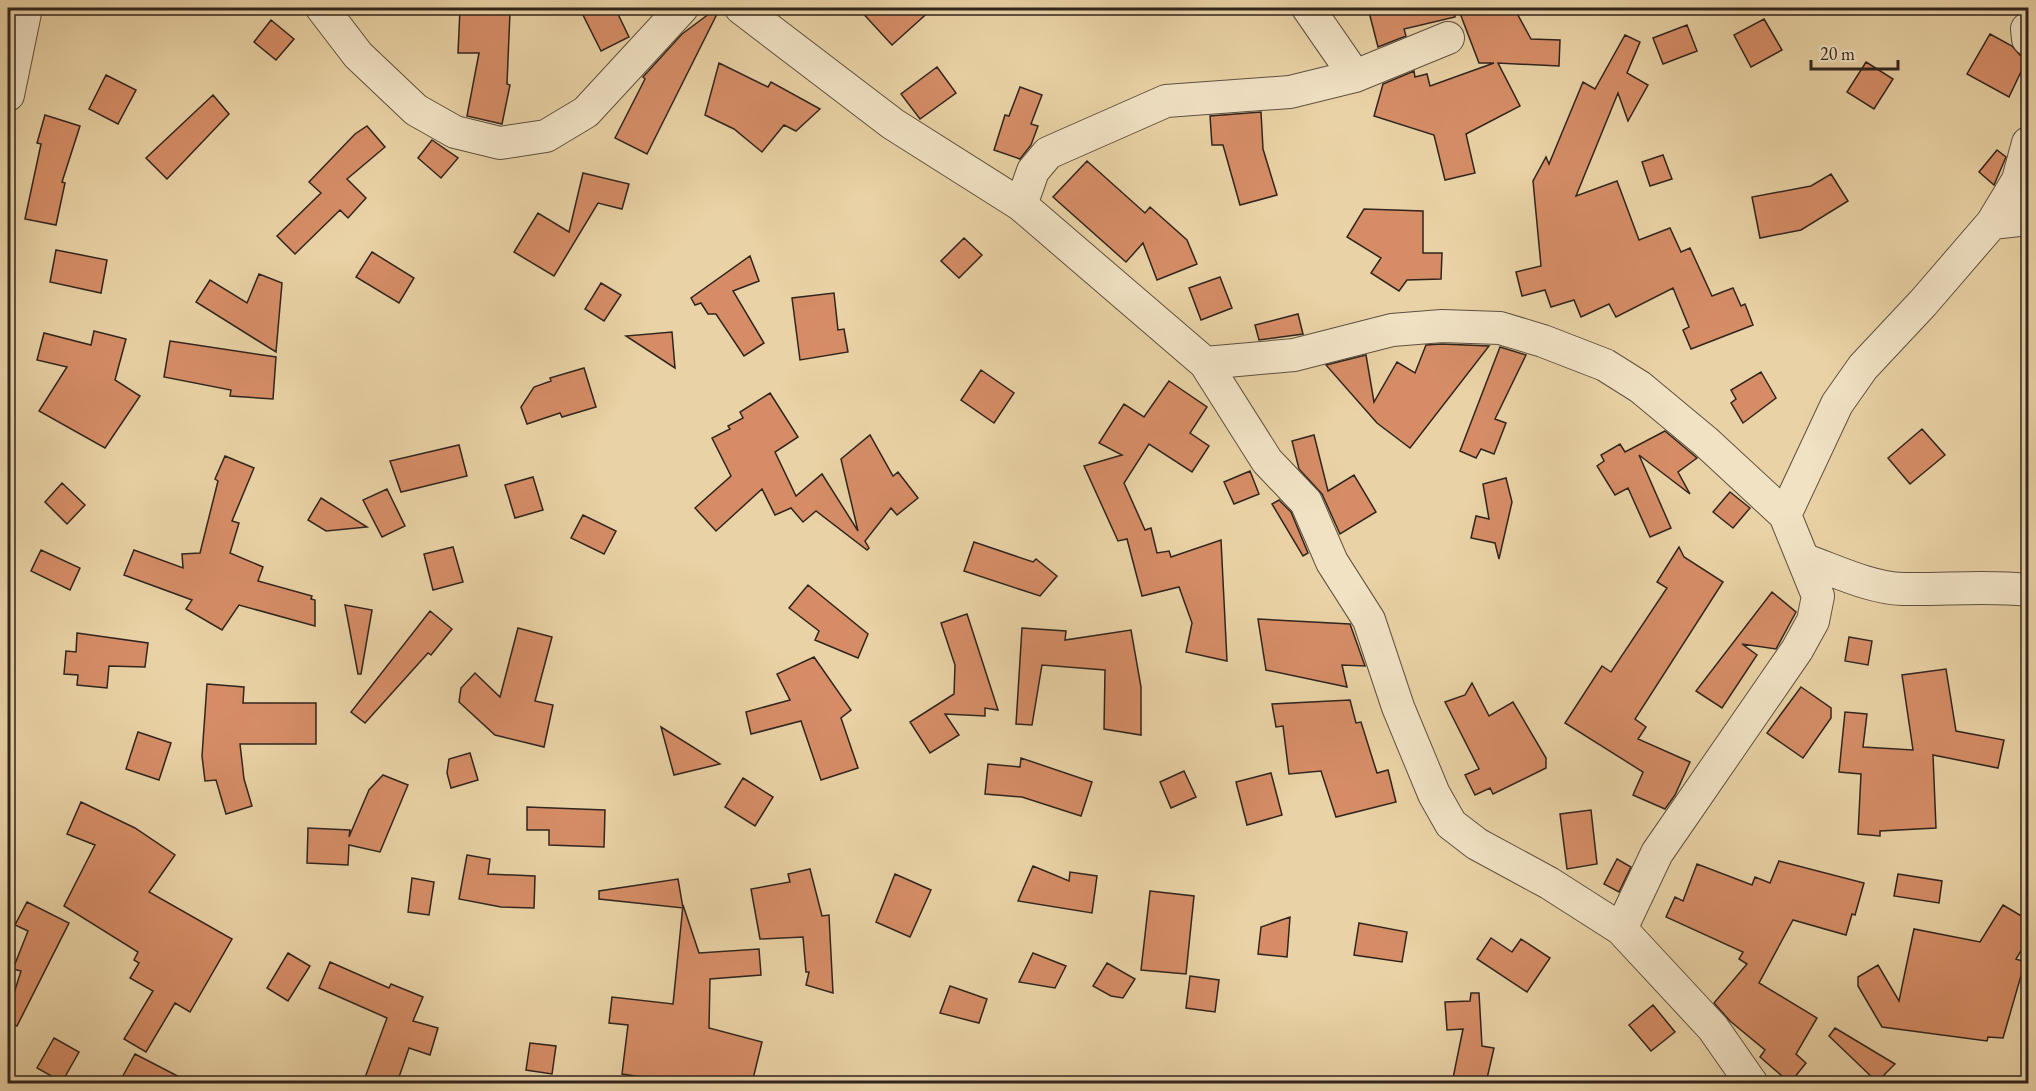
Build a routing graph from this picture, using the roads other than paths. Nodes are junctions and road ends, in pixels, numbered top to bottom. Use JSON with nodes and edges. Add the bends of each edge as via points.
{"nodes":[{"id":1,"x":26,"y":8,"type":"edge"},
{"id":2,"x":322,"y":8,"type":"edge"},
{"id":3,"x":682,"y":8,"type":"edge"},
{"id":4,"x":741,"y":8,"type":"edge"},
{"id":5,"x":1308,"y":8,"type":"edge"},
{"id":6,"x":1448,"y":38,"type":"dead end"},
{"id":7,"x":1355,"y":76,"type":"junction"},
{"id":8,"x":8,"y":94,"type":"edge"},
{"id":9,"x":2028,"y":143,"type":"edge"},
{"id":10,"x":1020,"y":205,"type":"junction"},
{"id":11,"x":2028,"y":219,"type":"edge"},
{"id":12,"x":1992,"y":223,"type":"junction"},
{"id":13,"x":1205,"y":363,"type":"junction"},
{"id":14,"x":1785,"y":515,"type":"junction"},
{"id":15,"x":1805,"y":560,"type":"junction"},
{"id":16,"x":2028,"y":590,"type":"edge"},
{"id":17,"x":1621,"y":929,"type":"junction"},
{"id":18,"x":1752,"y":1083,"type":"edge"}],
"edges":[{"from":1,"to":8,"type":"street"},
{"from":2,"to":3,"type":"street","via":[[358,55],[416,110],[455,132],[500,143],[546,136],[586,112]]},
{"from":4,"to":10,"type":"street","via":[[893,124]]},
{"from":5,"to":7,"type":"street"},
{"from":6,"to":7,"type":"street"},
{"from":7,"to":10,"type":"street","via":[[1290,92],[1166,101],[1048,153],[1033,171]]},
{"from":9,"to":12,"type":"street","via":[[2018,180]]},
{"from":10,"to":13,"type":"street"},
{"from":11,"to":12,"type":"street"},
{"from":12,"to":14,"type":"street","via":[[1863,367],[1837,404]]},
{"from":13,"to":14,"type":"street","via":[[1294,355],[1392,330],[1442,326],[1500,328],[1605,365],[1640,387]]},
{"from":13,"to":17,"type":"street","via":[[1266,461],[1306,502],[1332,562],[1369,620],[1398,707],[1434,794],[1451,824],[1477,844],[1549,883]]},
{"from":14,"to":15,"type":"street"},
{"from":15,"to":16,"type":"street","via":[[1872,584],[1902,589],[1959,586]]},
{"from":15,"to":17,"type":"street","via":[[1818,596],[1813,621],[1657,853]]},
{"from":17,"to":18,"type":"street","via":[[1713,1028]]}]}
